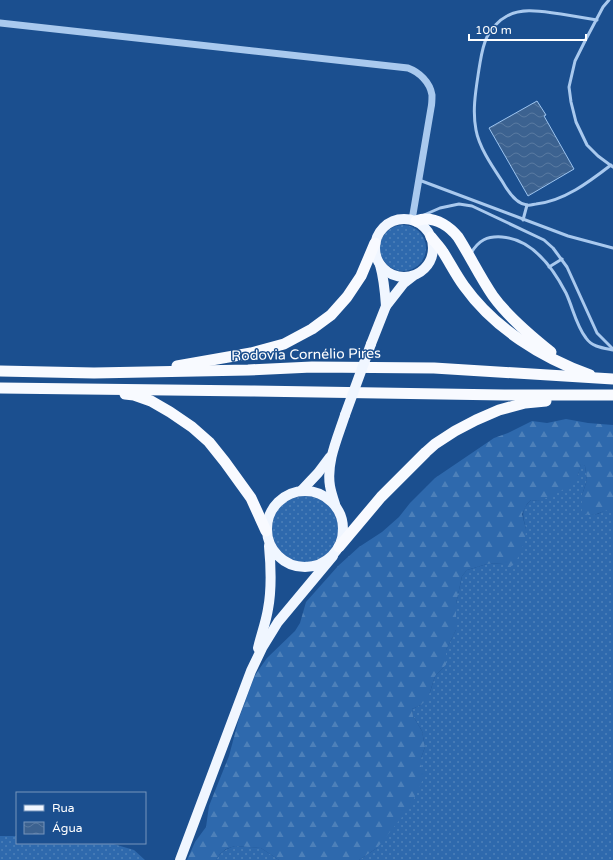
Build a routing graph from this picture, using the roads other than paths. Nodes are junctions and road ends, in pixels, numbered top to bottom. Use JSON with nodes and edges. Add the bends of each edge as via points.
{"nodes":[{"id":1,"x":609,"y":0,"type":"edge"},
{"id":2,"x":597,"y":20,"type":"junction"},
{"id":3,"x":0,"y":23,"type":"edge"},
{"id":4,"x":612,"y":166,"type":"edge"},
{"id":5,"x":419,"y":180,"type":"junction"},
{"id":6,"x":474,"y":201,"type":"junction"},
{"id":7,"x":527,"y":205,"type":"junction"},
{"id":8,"x":472,"y":206,"type":"junction"},
{"id":9,"x":414,"y":220,"type":"junction"},
{"id":10,"x":523,"y":220,"type":"junction"},
{"id":11,"x":431,"y":237,"type":"junction"},
{"id":12,"x":375,"y":243,"type":"junction"},
{"id":13,"x":613,"y":248,"type":"edge"},
{"id":14,"x":469,"y":256,"type":"junction"},
{"id":15,"x":562,"y":259,"type":"junction"},
{"id":16,"x":379,"y":263,"type":"junction"},
{"id":17,"x":549,"y":267,"type":"junction"},
{"id":18,"x":414,"y":276,"type":"junction"},
{"id":19,"x":386,"y":306,"type":"junction"},
{"id":20,"x":613,"y":350,"type":"edge"},
{"id":21,"x":570,"y":367,"type":"junction"},
{"id":22,"x":0,"y":371,"type":"edge"},
{"id":23,"x":136,"y":372,"type":"junction"},
{"id":24,"x":611,"y":379,"type":"edge"},
{"id":25,"x":0,"y":388,"type":"edge"},
{"id":26,"x":85,"y":389,"type":"junction"},
{"id":27,"x":608,"y":395,"type":"edge"},
{"id":28,"x":332,"y":454,"type":"junction"},
{"id":29,"x":301,"y":491,"type":"junction"},
{"id":30,"x":335,"y":505,"type":"junction"},
{"id":31,"x":266,"y":531,"type":"junction"},
{"id":32,"x":269,"y":542,"type":"junction"},
{"id":33,"x":336,"y":551,"type":"junction"},
{"id":34,"x":251,"y":671,"type":"junction"},
{"id":35,"x":180,"y":860,"type":"edge"}],
"edges":[{"from":1,"to":2,"type":"lane"},
{"from":2,"to":4,"type":"lane","via":[[575,61],[569,87],[576,122],[587,145]]},
{"from":2,"to":7,"type":"lane","via":[[535,10],[518,12],[496,24],[482,49],[474,110],[476,131],[482,148],[509,192],[517,201]]},
{"from":3,"to":5,"type":"street","via":[[408,68],[422,76],[429,85],[432,96]]},
{"from":4,"to":7,"type":"lane","via":[[567,194],[546,203]]},
{"from":5,"to":6,"type":"lane"},
{"from":5,"to":9,"type":"street"},
{"from":6,"to":8,"type":"lane"},
{"from":6,"to":10,"type":"lane"},
{"from":7,"to":10,"type":"lane"},
{"from":8,"to":9,"type":"lane","via":[[459,204],[440,208]]},
{"from":8,"to":15,"type":"lane","via":[[544,240]]},
{"from":9,"to":11,"type":"main road","via":[[427,230]]},
{"from":9,"to":12,"type":"main road","via":[[404,218],[385,225],[378,233]]},
{"from":9,"to":14,"type":"highway","via":[[432,220],[448,227],[458,237]]},
{"from":10,"to":13,"type":"lane"},
{"from":11,"to":18,"type":"main road","via":[[432,256],[422,271]]},
{"from":11,"to":21,"type":"highway","via":[[463,285],[504,329]]},
{"from":12,"to":16,"type":"main road"},
{"from":12,"to":23,"type":"highway","via":[[361,276],[346,297],[331,315],[312,329],[284,344],[251,354]]},
{"from":14,"to":17,"type":"lane","via":[[476,245],[484,239],[504,237],[525,244]]},
{"from":14,"to":21,"type":"highway","via":[[493,296],[505,310],[537,341]]},
{"from":15,"to":17,"type":"lane"},
{"from":15,"to":20,"type":"lane","via":[[597,333]]},
{"from":16,"to":18,"type":"main road","via":[[394,275]]},
{"from":16,"to":19,"type":"main road"},
{"from":17,"to":20,"type":"lane","via":[[566,294],[586,338],[596,346]]},
{"from":18,"to":19,"type":"main road","via":[[404,283]]},
{"from":19,"to":28,"type":"main road","bridge":true},
{"from":21,"to":24,"type":"highway","via":[[589,375]]},
{"from":22,"to":23,"type":"highway","name":"Rodovia Cornélio Pires"},
{"from":23,"to":24,"type":"highway","name":"Rodovia Cornélio Pires","via":[[312,367],[434,368]]},
{"from":25,"to":26,"type":"highway"},
{"from":26,"to":27,"type":"highway"},
{"from":26,"to":31,"type":"highway","via":[[134,395],[151,401],[192,427],[209,442],[251,498]]},
{"from":27,"to":33,"type":"highway","via":[[525,403],[499,410],[455,431],[426,452],[381,497]]},
{"from":28,"to":29,"type":"main road"},
{"from":28,"to":30,"type":"main road","via":[[329,474]]},
{"from":29,"to":30,"type":"main road","via":[[325,496]]},
{"from":29,"to":31,"type":"main road","via":[[290,493],[272,508],[267,519]]},
{"from":30,"to":33,"type":"main road","via":[[343,525],[343,536]]},
{"from":31,"to":32,"type":"main road"},
{"from":32,"to":33,"type":"main road","via":[[275,554],[297,567],[310,568],[323,564]]},
{"from":32,"to":34,"type":"main road","via":[[271,566],[268,610]]},
{"from":33,"to":34,"type":"main road","via":[[278,622]]},
{"from":34,"to":35,"type":"main road"}]}
